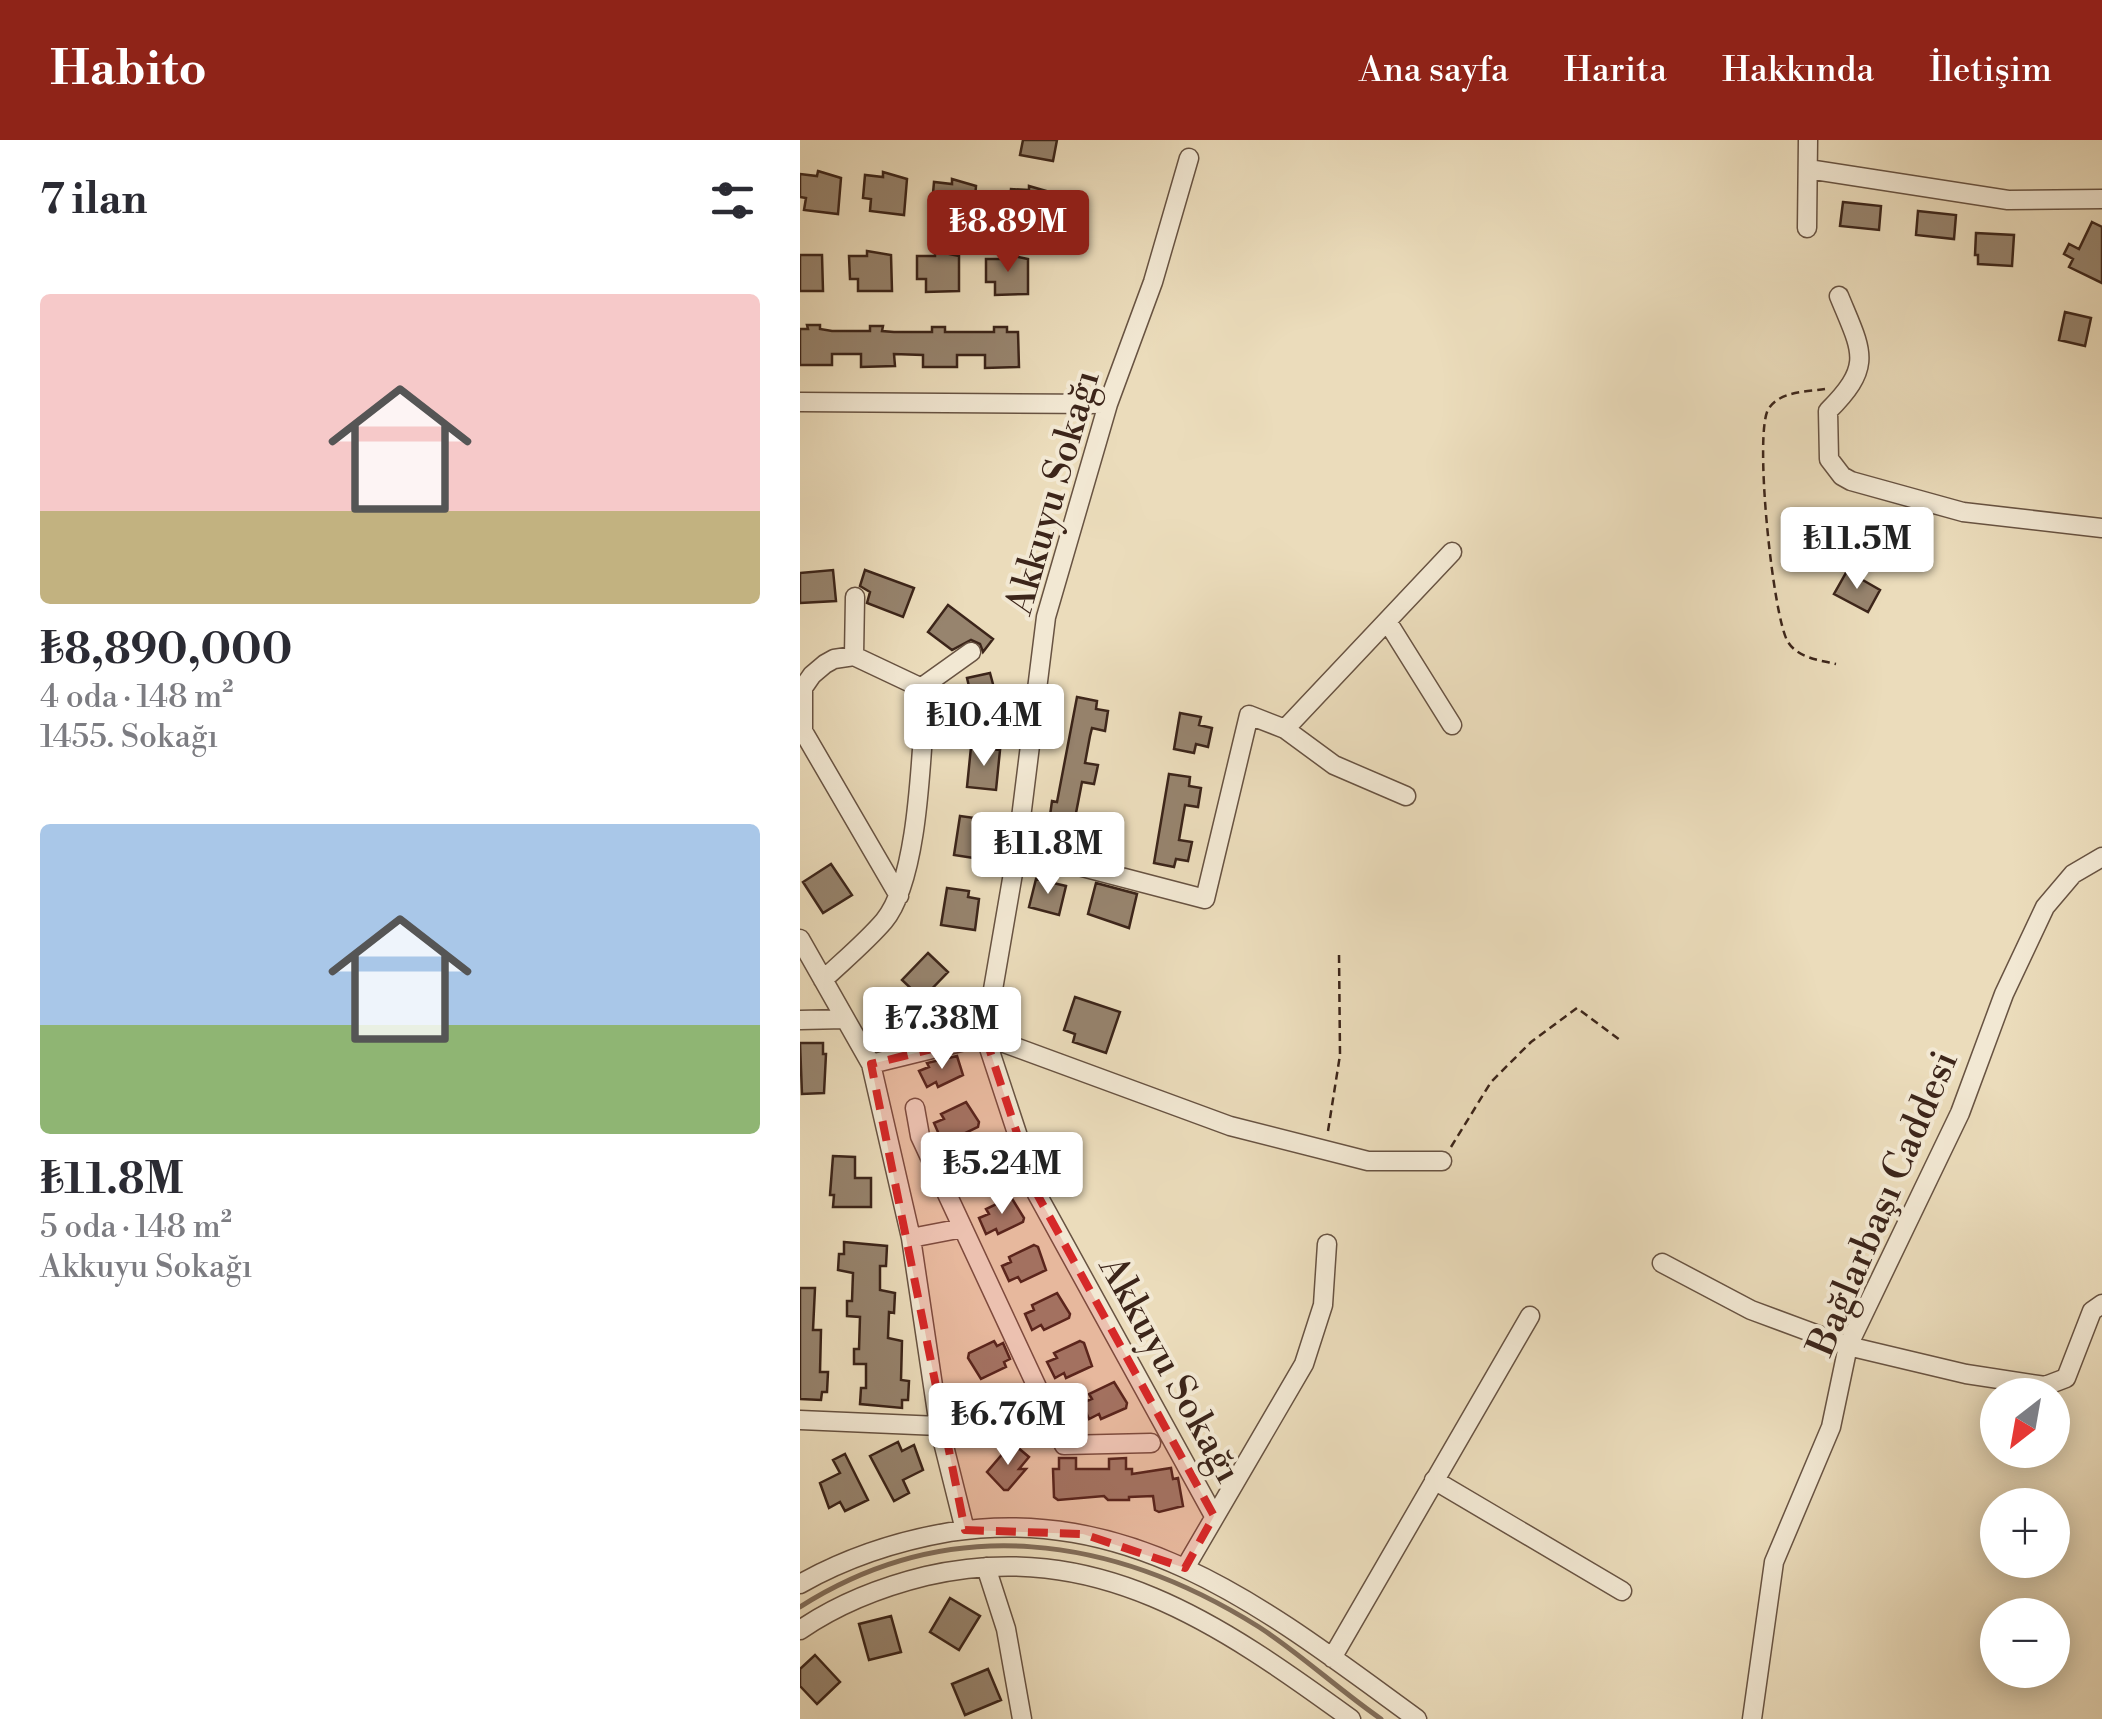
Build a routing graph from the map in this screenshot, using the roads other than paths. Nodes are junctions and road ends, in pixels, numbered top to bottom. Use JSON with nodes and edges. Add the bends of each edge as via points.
{"nodes":[{"id":1,"x":1808,"y":140,"type":"edge"},
{"id":2,"x":1189,"y":158,"type":"dead end"},
{"id":3,"x":1808,"y":169,"type":"junction"},
{"id":4,"x":2102,"y":199,"type":"edge"},
{"id":5,"x":1808,"y":228,"type":"dead end"},
{"id":6,"x":1839,"y":296,"type":"dead end"},
{"id":7,"x":800,"y":402,"type":"edge"},
{"id":8,"x":1108,"y":404,"type":"junction"},
{"id":9,"x":2102,"y":528,"type":"edge"},
{"id":10,"x":1452,"y":552,"type":"dead end"},
{"id":11,"x":855,"y":598,"type":"dead end"},
{"id":12,"x":1387,"y":620,"type":"junction"},
{"id":13,"x":971,"y":652,"type":"dead end"},
{"id":14,"x":854,"y":656,"type":"junction"},
{"id":15,"x":922,"y":688,"type":"junction"},
{"id":16,"x":1452,"y":725,"type":"dead end"},
{"id":17,"x":1285,"y":730,"type":"junction"},
{"id":18,"x":1406,"y":796,"type":"dead end"},
{"id":19,"x":1017,"y":850,"type":"junction"},
{"id":20,"x":2102,"y":857,"type":"edge"},
{"id":21,"x":898,"y":896,"type":"junction"},
{"id":22,"x":800,"y":939,"type":"edge"},
{"id":23,"x":823,"y":980,"type":"junction"},
{"id":24,"x":845,"y":1019,"type":"junction"},
{"id":25,"x":800,"y":1020,"type":"edge"},
{"id":26,"x":984,"y":1036,"type":"junction"},
{"id":27,"x":871,"y":1064,"type":"junction"},
{"id":28,"x":915,"y":1108,"type":"dead end"},
{"id":29,"x":1442,"y":1161,"type":"road end"},
{"id":30,"x":963,"y":1228,"type":"junction"},
{"id":31,"x":910,"y":1238,"type":"junction"},
{"id":32,"x":1326,"y":1244,"type":"dead end"},
{"id":33,"x":1662,"y":1263,"type":"dead end"},
{"id":34,"x":2102,"y":1304,"type":"edge"},
{"id":35,"x":1530,"y":1316,"type":"dead end"},
{"id":36,"x":1848,"y":1346,"type":"junction"},
{"id":37,"x":800,"y":1420,"type":"edge"},
{"id":38,"x":939,"y":1426,"type":"junction"},
{"id":39,"x":1152,"y":1443,"type":"dead end"},
{"id":40,"x":1434,"y":1480,"type":"junction"},
{"id":41,"x":1214,"y":1516,"type":"junction"},
{"id":42,"x":965,"y":1530,"type":"junction"},
{"id":43,"x":986,"y":1567,"type":"junction"},
{"id":44,"x":1185,"y":1568,"type":"junction"},
{"id":45,"x":800,"y":1584,"type":"edge"},
{"id":46,"x":1622,"y":1591,"type":"dead end"},
{"id":47,"x":800,"y":1630,"type":"edge"},
{"id":48,"x":1332,"y":1658,"type":"junction"},
{"id":49,"x":1022,"y":1719,"type":"edge"},
{"id":50,"x":1351,"y":1719,"type":"edge"},
{"id":51,"x":1417,"y":1719,"type":"edge"},
{"id":52,"x":1752,"y":1719,"type":"edge"}],
"edges":[{"from":1,"to":3,"type":"street"},
{"from":2,"to":8,"type":"street","name":"Akkuyu Sokağı"},
{"from":3,"to":4,"type":"street","via":[[2008,200]]},
{"from":3,"to":5,"type":"street"},
{"from":6,"to":9,"type":"street","via":[[1860,359],[1853,385],[1828,412],[1826,448],[1842,476],[1963,512]]},
{"from":7,"to":8,"type":"street"},
{"from":8,"to":19,"type":"street","name":"Akkuyu Sokağı","via":[[1046,616]]},
{"from":10,"to":12,"type":"street"},
{"from":11,"to":14,"type":"street"},
{"from":12,"to":16,"type":"street"},
{"from":12,"to":17,"type":"street"},
{"from":13,"to":15,"type":"street"},
{"from":14,"to":15,"type":"street"},
{"from":14,"to":21,"type":"street","via":[[834,659],[812,674],[803,688],[803,730]]},
{"from":15,"to":21,"type":"street","via":[[910,858]]},
{"from":17,"to":18,"type":"street","via":[[1334,764]]},
{"from":17,"to":19,"type":"street","via":[[1249,715],[1205,899]]},
{"from":19,"to":26,"type":"street","name":"Akkuyu Sokağı"},
{"from":20,"to":36,"type":"street","name":"Bağlarbaşı Caddesi","via":[[2073,874],[2045,907],[1960,1113]]},
{"from":21,"to":23,"type":"street","via":[[886,920]]},
{"from":22,"to":23,"type":"street"},
{"from":23,"to":24,"type":"street"},
{"from":24,"to":25,"type":"street"},
{"from":24,"to":27,"type":"street"},
{"from":26,"to":27,"type":"street"},
{"from":26,"to":29,"type":"street","via":[[1230,1126],[1368,1161]]},
{"from":26,"to":41,"type":"street","name":"Akkuyu Sokağı","via":[[1037,1194]]},
{"from":27,"to":31,"type":"street"},
{"from":28,"to":30,"type":"street","via":[[920,1136]]},
{"from":30,"to":31,"type":"street"},
{"from":30,"to":39,"type":"street","via":[[1064,1445]]},
{"from":31,"to":38,"type":"street"},
{"from":32,"to":41,"type":"street","via":[[1322,1305],[1304,1364]]},
{"from":33,"to":36,"type":"street","via":[[1751,1310]]},
{"from":34,"to":36,"type":"street","via":[[2089,1317],[2070,1371],[2053,1386]]},
{"from":35,"to":40,"type":"street"},
{"from":36,"to":52,"type":"street","name":"Bağlarbaşı Caddesi","via":[[1831,1428],[1774,1562]]},
{"from":37,"to":38,"type":"street"},
{"from":38,"to":42,"type":"street"},
{"from":40,"to":46,"type":"street"},
{"from":40,"to":48,"type":"street"},
{"from":41,"to":44,"type":"street"},
{"from":42,"to":44,"type":"street","via":[[1084,1534]]},
{"from":42,"to":45,"type":"street","via":[[871,1552]]},
{"from":43,"to":47,"type":"street","via":[[884,1588]]},
{"from":43,"to":49,"type":"street","via":[[1010,1645]]},
{"from":43,"to":50,"type":"street","via":[[1076,1572],[1150,1594],[1254,1649]]},
{"from":44,"to":48,"type":"street","via":[[1276,1617]]},
{"from":48,"to":51,"type":"street"}]}
